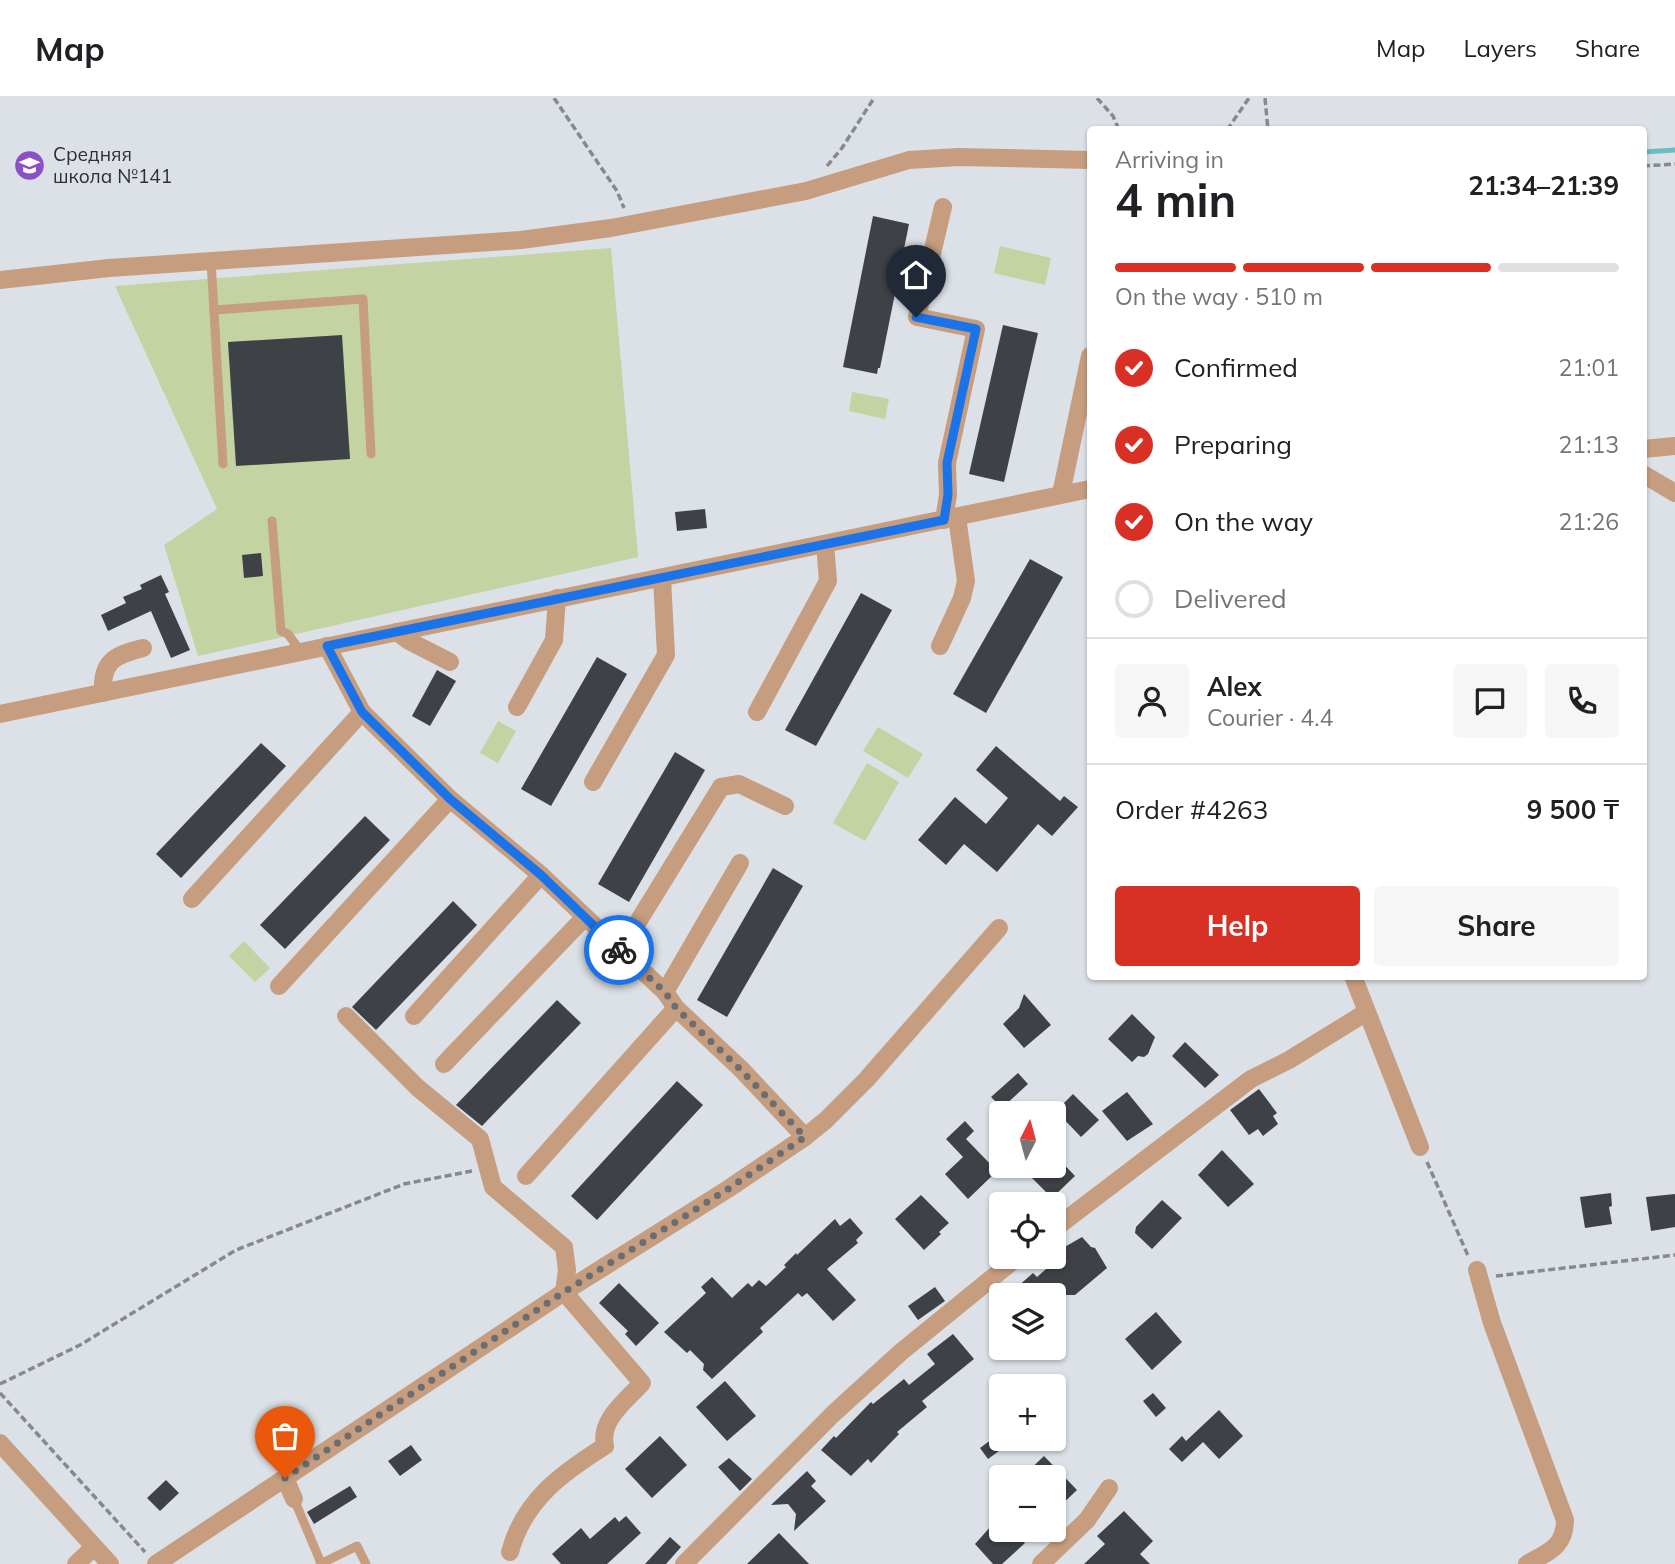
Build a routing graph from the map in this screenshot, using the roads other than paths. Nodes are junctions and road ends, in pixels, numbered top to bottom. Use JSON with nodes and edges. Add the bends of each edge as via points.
{"nodes":[{"id":1,"x":1087,"y":160,"type":"edge"},
{"id":2,"x":943,"y":207,"type":"dead end"},
{"id":3,"x":211,"y":261,"type":"junction"},
{"id":4,"x":0,"y":280,"type":"edge"},
{"id":5,"x":214,"y":310,"type":"junction"},
{"id":6,"x":1087,"y":370,"type":"edge"},
{"id":7,"x":1675,"y":446,"type":"edge"},
{"id":8,"x":1647,"y":449,"type":"edge"},
{"id":9,"x":371,"y":454,"type":"dead end"},
{"id":10,"x":223,"y":464,"type":"dead end"},
{"id":11,"x":1647,"y":476,"type":"edge"},
{"id":12,"x":1087,"y":490,"type":"edge"},
{"id":13,"x":1675,"y":493,"type":"edge"},
{"id":14,"x":1061,"y":494,"type":"junction"},
{"id":15,"x":951,"y":518,"type":"junction"},
{"id":16,"x":272,"y":521,"type":"dead end"},
{"id":17,"x":825,"y":544,"type":"junction"},
{"id":18,"x":662,"y":578,"type":"junction"},
{"id":19,"x":557,"y":598,"type":"junction"},
{"id":20,"x":397,"y":632,"type":"junction"},
{"id":21,"x":327,"y":646,"type":"junction"},
{"id":22,"x":940,"y":646,"type":"dead end"},
{"id":23,"x":143,"y":648,"type":"dead end"},
{"id":24,"x":301,"y":652,"type":"junction"},
{"id":25,"x":450,"y":662,"type":"dead end"},
{"id":26,"x":103,"y":693,"type":"junction"},
{"id":27,"x":517,"y":707,"type":"dead end"},
{"id":28,"x":362,"y":712,"type":"junction"},
{"id":29,"x":757,"y":712,"type":"dead end"},
{"id":30,"x":0,"y":714,"type":"edge"},
{"id":31,"x":593,"y":782,"type":"dead end"},
{"id":32,"x":450,"y":799,"type":"junction"},
{"id":33,"x":785,"y":806,"type":"dead end"},
{"id":34,"x":740,"y":863,"type":"dead end"},
{"id":35,"x":541,"y":875,"type":"junction"},
{"id":36,"x":192,"y":899,"type":"dead end"},
{"id":37,"x":585,"y":917,"type":"junction"},
{"id":38,"x":999,"y":928,"type":"dead end"},
{"id":39,"x":616,"y":947,"type":"junction"},
{"id":40,"x":1354,"y":980,"type":"edge"},
{"id":41,"x":279,"y":986,"type":"dead end"},
{"id":42,"x":665,"y":992,"type":"junction"},
{"id":43,"x":676,"y":1008,"type":"junction"},
{"id":44,"x":1366,"y":1013,"type":"junction"},
{"id":45,"x":346,"y":1016,"type":"dead end"},
{"id":46,"x":414,"y":1016,"type":"dead end"},
{"id":47,"x":444,"y":1064,"type":"dead end"},
{"id":48,"x":805,"y":1137,"type":"junction"},
{"id":49,"x":1420,"y":1147,"type":"road end"},
{"id":50,"x":526,"y":1176,"type":"dead end"},
{"id":51,"x":1066,"y":1220,"type":"edge"},
{"id":52,"x":1003,"y":1269,"type":"edge"},
{"id":53,"x":1477,"y":1270,"type":"road end"},
{"id":54,"x":564,"y":1292,"type":"junction"},
{"id":55,"x":0,"y":1443,"type":"edge"},
{"id":56,"x":285,"y":1478,"type":"junction"},
{"id":57,"x":1109,"y":1488,"type":"dead end"},
{"id":58,"x":294,"y":1499,"type":"joint"},
{"id":59,"x":94,"y":1547,"type":"junction"},
{"id":60,"x":510,"y":1552,"type":"dead end"},
{"id":61,"x":76,"y":1564,"type":"edge"},
{"id":62,"x":110,"y":1564,"type":"edge"},
{"id":63,"x":156,"y":1564,"type":"edge"},
{"id":64,"x":321,"y":1564,"type":"edge"},
{"id":65,"x":366,"y":1564,"type":"edge"},
{"id":66,"x":684,"y":1564,"type":"edge"},
{"id":67,"x":1041,"y":1564,"type":"edge"},
{"id":68,"x":1527,"y":1564,"type":"edge"}],
"edges":[{"from":1,"to":3,"type":"street","via":[[909,160],[806,191],[630,225],[520,240]]},
{"from":2,"to":15,"type":"street","via":[[916,317],[976,329],[947,463]]},
{"from":3,"to":4,"type":"street"},
{"from":3,"to":5,"type":"lane"},
{"from":5,"to":9,"type":"lane","via":[[363,299]]},
{"from":5,"to":10,"type":"lane"},
{"from":6,"to":14,"type":"street"},
{"from":7,"to":8,"type":"street"},
{"from":11,"to":13,"type":"street"},
{"from":12,"to":14,"type":"street"},
{"from":14,"to":15,"type":"street"},
{"from":15,"to":17,"type":"street"},
{"from":15,"to":22,"type":"street","via":[[966,581]]},
{"from":16,"to":24,"type":"lane","via":[[281,631]]},
{"from":17,"to":18,"type":"street"},
{"from":17,"to":29,"type":"street","via":[[828,581]]},
{"from":18,"to":19,"type":"street"},
{"from":18,"to":31,"type":"street","via":[[666,655]]},
{"from":19,"to":20,"type":"street"},
{"from":19,"to":27,"type":"street","via":[[554,640]]},
{"from":20,"to":21,"type":"street"},
{"from":20,"to":25,"type":"street"},
{"from":21,"to":24,"type":"street"},
{"from":21,"to":28,"type":"street"},
{"from":23,"to":26,"type":"street","via":[[110,661],[102,680]]},
{"from":24,"to":26,"type":"street"},
{"from":26,"to":30,"type":"street"},
{"from":28,"to":32,"type":"street"},
{"from":28,"to":36,"type":"street"},
{"from":32,"to":35,"type":"street"},
{"from":32,"to":41,"type":"street"},
{"from":33,"to":39,"type":"street","via":[[739,784],[721,787],[636,925]]},
{"from":34,"to":42,"type":"street"},
{"from":35,"to":37,"type":"street"},
{"from":35,"to":46,"type":"street"},
{"from":37,"to":39,"type":"street"},
{"from":37,"to":47,"type":"street"},
{"from":38,"to":48,"type":"street","via":[[866,1080]]},
{"from":39,"to":42,"type":"street"},
{"from":40,"to":44,"type":"street"},
{"from":42,"to":43,"type":"street"},
{"from":43,"to":48,"type":"street"},
{"from":43,"to":50,"type":"street"},
{"from":44,"to":49,"type":"street"},
{"from":44,"to":51,"type":"street","via":[[1251,1079]]},
{"from":45,"to":54,"type":"street","via":[[418,1088],[480,1139],[493,1187],[564,1247]]},
{"from":48,"to":54,"type":"street"},
{"from":52,"to":66,"type":"street","via":[[843,1405]]},
{"from":53,"to":68,"type":"street","via":[[1565,1520],[1558,1545]]},
{"from":54,"to":56,"type":"street"},
{"from":54,"to":60,"type":"street","via":[[642,1383],[605,1425],[605,1446],[567,1470],[526,1514]]},
{"from":55,"to":59,"type":"street"},
{"from":56,"to":58,"type":"street"},
{"from":56,"to":63,"type":"street"},
{"from":57,"to":67,"type":"street","via":[[1087,1521]]},
{"from":58,"to":64,"type":"lane"},
{"from":59,"to":61,"type":"street"},
{"from":59,"to":62,"type":"street"},
{"from":64,"to":65,"type":"lane","via":[[357,1546]]}]}
